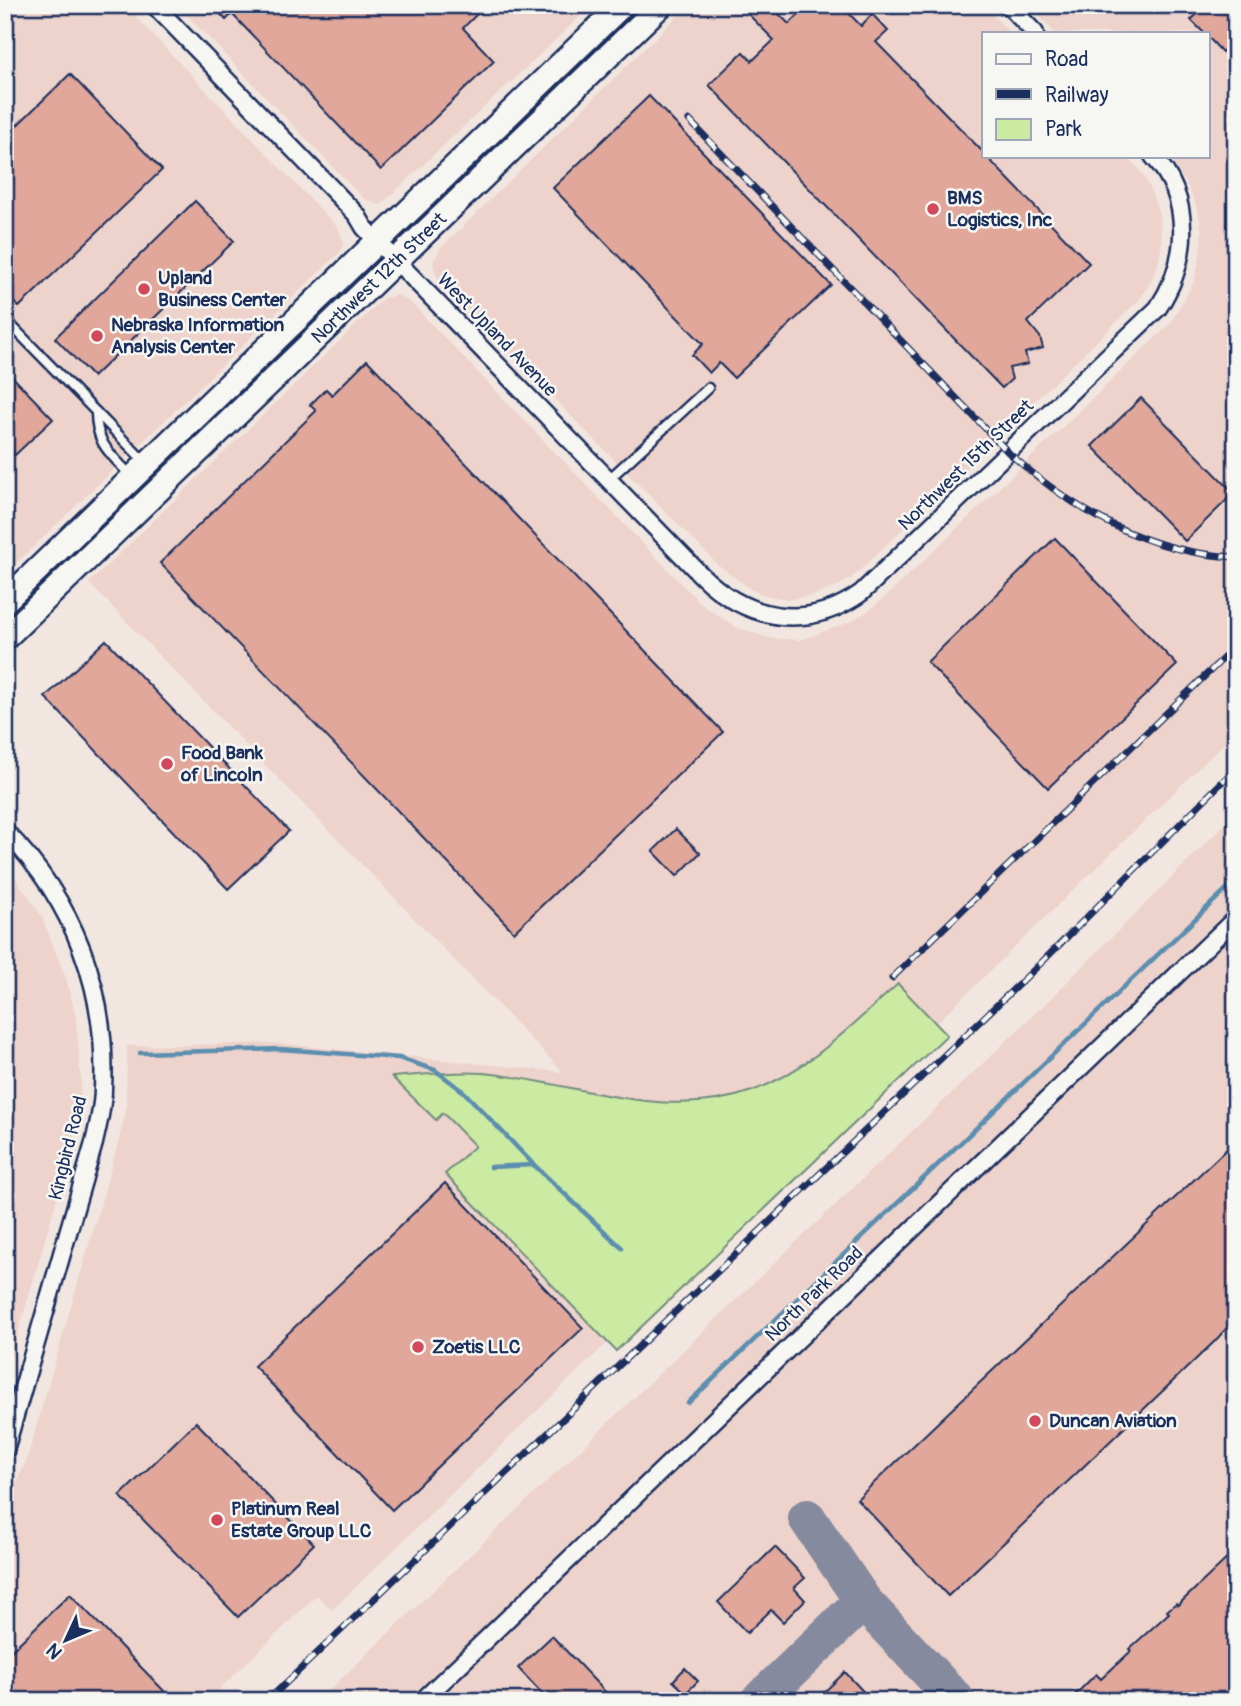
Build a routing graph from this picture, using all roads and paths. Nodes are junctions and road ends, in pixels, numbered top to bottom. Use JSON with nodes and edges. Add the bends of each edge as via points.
{"nodes":[{"id":1,"x":154,"y":5,"type":"edge"},
{"id":2,"x":622,"y":5,"type":"edge"},
{"id":3,"x":661,"y":5,"type":"edge"},
{"id":4,"x":1008,"y":5,"type":"edge"},
{"id":5,"x":1034,"y":32,"type":"edge"},
{"id":6,"x":1154,"y":158,"type":"edge"},
{"id":7,"x":377,"y":242,"type":"junction"},
{"id":8,"x":396,"y":261,"type":"junction"},
{"id":9,"x":5,"y":319,"type":"edge"},
{"id":10,"x":708,"y":388,"type":"dead end"},
{"id":11,"x":96,"y":412,"type":"junction"},
{"id":12,"x":139,"y":470,"type":"junction"},
{"id":13,"x":608,"y":480,"type":"junction"},
{"id":14,"x":5,"y":601,"type":"edge"},
{"id":15,"x":767,"y":614,"type":"joint"},
{"id":16,"x":5,"y":638,"type":"edge"},
{"id":17,"x":5,"y":831,"type":"edge"},
{"id":18,"x":1234,"y":921,"type":"edge"},
{"id":19,"x":5,"y":1450,"type":"edge"},
{"id":20,"x":422,"y":1701,"type":"edge"}],
"edges":[{"from":1,"to":7,"type":"street","name":"West Upland Avenue","via":[[357,215]]},
{"from":2,"to":7,"type":"main road","name":"Northwest 12th Street"},
{"from":3,"to":8,"type":"main road","name":"Northwest 12th Street"},
{"from":4,"to":5,"type":"street"},
{"from":6,"to":15,"type":"street","name":"Northwest 15th Street","via":[[1169,178],[1182,216],[1182,251],[1167,294],[1139,327],[861,593],[821,613]]},
{"from":7,"to":8,"type":"street","name":"West Upland Avenue"},
{"from":7,"to":12,"type":"main road","name":"Northwest 12th Street"},
{"from":8,"to":13,"type":"street","name":"West Upland Avenue"},
{"from":8,"to":16,"type":"main road","name":"Northwest 12th Street"},
{"from":9,"to":11,"type":"lane"},
{"from":10,"to":13,"type":"lane"},
{"from":11,"to":12,"type":"lane"},
{"from":11,"to":12,"type":"lane","via":[[100,441]]},
{"from":12,"to":14,"type":"main road","name":"Northwest 12th Street"},
{"from":13,"to":15,"type":"street","name":"West Upland Avenue","via":[[712,586],[740,605]]},
{"from":17,"to":19,"type":"street","name":"Kingbird Road","via":[[47,881],[77,935],[97,998],[103,1064],[94,1143]]},
{"from":18,"to":20,"type":"street","name":"North Park Road"}]}
